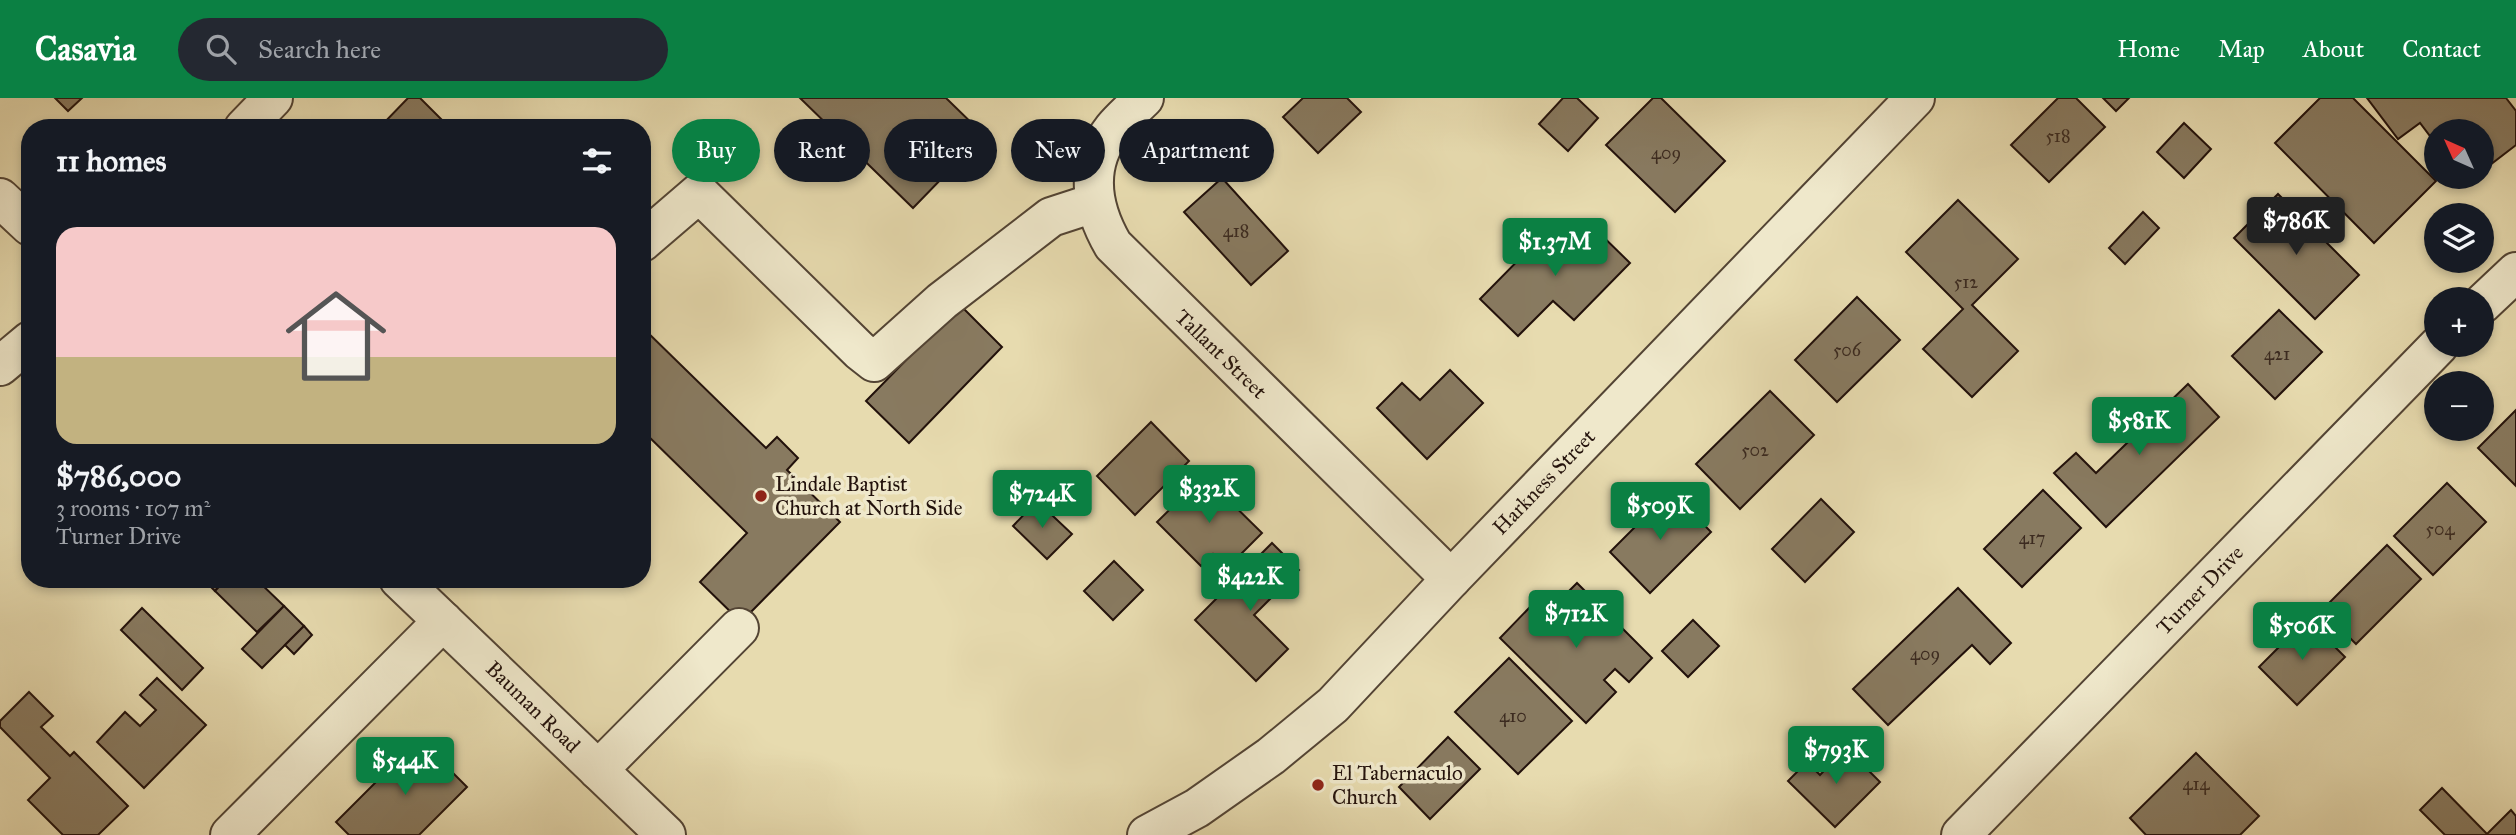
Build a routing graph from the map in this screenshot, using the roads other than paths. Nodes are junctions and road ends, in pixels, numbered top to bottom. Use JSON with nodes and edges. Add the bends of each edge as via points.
{"nodes":[{"id":1,"x":273,"y":98,"type":"edge"},
{"id":2,"x":1144,"y":98,"type":"edge"},
{"id":3,"x":1915,"y":98,"type":"edge"},
{"id":4,"x":253,"y":119,"type":"edge"},
{"id":5,"x":0,"y":198,"type":"edge"},
{"id":6,"x":1094,"y":203,"type":"junction"},
{"id":7,"x":21,"y":218,"type":"edge"},
{"id":8,"x":651,"y":234,"type":"edge"},
{"id":9,"x":2516,"y":272,"type":"edge"},
{"id":10,"x":2494,"y":293,"type":"edge"},
{"id":11,"x":21,"y":348,"type":"edge"},
{"id":12,"x":2427,"y":357,"type":"edge"},
{"id":13,"x":0,"y":366,"type":"edge"},
{"id":14,"x":1451,"y":579,"type":"junction"},
{"id":15,"x":408,"y":588,"type":"edge"},
{"id":16,"x":443,"y":621,"type":"junction"},
{"id":17,"x":739,"y":628,"type":"dead end"},
{"id":18,"x":598,"y":770,"type":"junction"},
{"id":19,"x":657,"y":832,"type":"edge"},
{"id":20,"x":230,"y":835,"type":"edge"},
{"id":21,"x":1147,"y":835,"type":"edge"},
{"id":22,"x":1961,"y":835,"type":"edge"}],
"edges":[{"from":1,"to":4,"type":"street"},
{"from":2,"to":6,"type":"street","name":"Tallant Street","via":[[1103,146],[1093,184]]},
{"from":3,"to":14,"type":"street","name":"Harkness Street"},
{"from":5,"to":7,"type":"street"},
{"from":6,"to":8,"type":"street","via":[[1051,217],[942,301],[874,362],[699,193]]},
{"from":6,"to":14,"type":"street","name":"Tallant Street","via":[[1101,225],[1128,262]]},
{"from":9,"to":10,"type":"street"},
{"from":11,"to":13,"type":"street"},
{"from":12,"to":22,"type":"street","name":"Turner Drive"},
{"from":14,"to":21,"type":"street","name":"Harkness Street","via":[[1333,705],[1271,756],[1196,808]]},
{"from":15,"to":16,"type":"street","name":"Bauman Road"},
{"from":16,"to":18,"type":"street","name":"Bauman Road"},
{"from":16,"to":20,"type":"street"},
{"from":17,"to":18,"type":"street"},
{"from":18,"to":19,"type":"street","name":"Bauman Road"}]}
